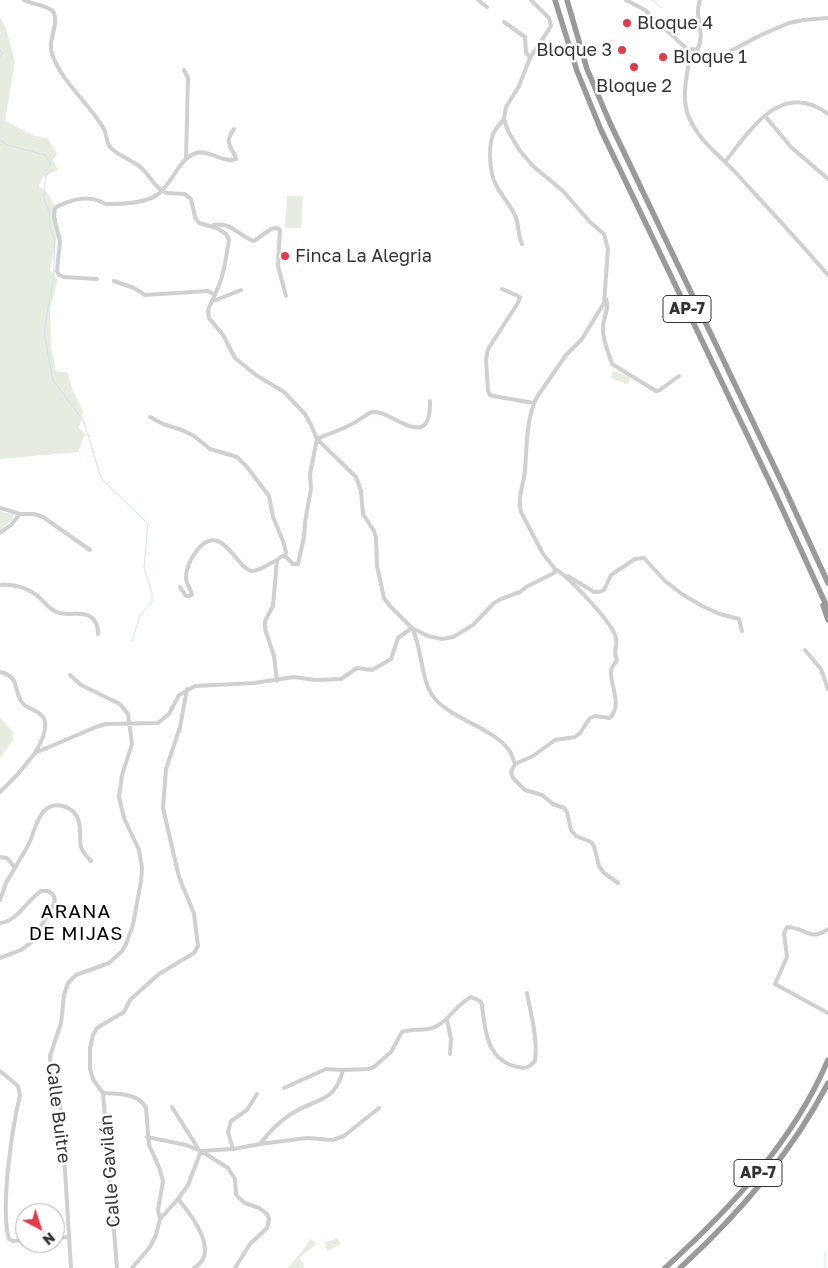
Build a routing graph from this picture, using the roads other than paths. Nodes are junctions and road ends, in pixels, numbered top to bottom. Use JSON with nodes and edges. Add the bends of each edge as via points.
{"nodes":[{"id":1,"x":24,"y":0,"type":"edge"},
{"id":2,"x":478,"y":0,"type":"edge"},
{"id":3,"x":531,"y":0,"type":"edge"},
{"id":4,"x":567,"y":0,"type":"edge"},
{"id":5,"x":626,"y":0,"type":"edge"},
{"id":6,"x":700,"y":0,"type":"edge"},
{"id":7,"x":556,"y":3,"type":"edge"},
{"id":8,"x":486,"y":7,"type":"dead end"},
{"id":9,"x":828,"y":18,"type":"edge"},
{"id":10,"x":504,"y":22,"type":"dead end"},
{"id":11,"x":688,"y":50,"type":"junction"},
{"id":12,"x":697,"y":50,"type":"junction"},
{"id":13,"x":530,"y":58,"type":"junction"},
{"id":14,"x":700,"y":58,"type":"junction"},
{"id":15,"x":689,"y":62,"type":"junction"},
{"id":16,"x":184,"y":70,"type":"dead end"},
{"id":17,"x":828,"y":114,"type":"edge"},
{"id":18,"x":765,"y":116,"type":"junction"},
{"id":19,"x":504,"y":119,"type":"junction"},
{"id":20,"x":234,"y":129,"type":"dead end"},
{"id":21,"x":186,"y":159,"type":"junction"},
{"id":22,"x":725,"y":162,"type":"junction"},
{"id":23,"x":828,"y":179,"type":"edge"},
{"id":24,"x":162,"y":191,"type":"junction"},
{"id":25,"x":211,"y":226,"type":"junction"},
{"id":26,"x":522,"y":244,"type":"dead end"},
{"id":27,"x":828,"y":275,"type":"edge"},
{"id":28,"x":97,"y":279,"type":"dead end"},
{"id":29,"x":114,"y":280,"type":"dead end"},
{"id":30,"x":502,"y":289,"type":"dead end"},
{"id":31,"x":241,"y":290,"type":"dead end"},
{"id":32,"x":286,"y":296,"type":"dead end"},
{"id":33,"x":214,"y":297,"type":"junction"},
{"id":34,"x":606,"y":299,"type":"junction"},
{"id":35,"x":679,"y":376,"type":"dead end"},
{"id":36,"x":430,"y":401,"type":"dead end"},
{"id":37,"x":534,"y":403,"type":"junction"},
{"id":38,"x":150,"y":417,"type":"dead end"},
{"id":39,"x":317,"y":439,"type":"junction"},
{"id":40,"x":0,"y":508,"type":"edge"},
{"id":41,"x":20,"y":514,"type":"junction"},
{"id":42,"x":0,"y":533,"type":"edge"},
{"id":43,"x":90,"y":550,"type":"dead end"},
{"id":44,"x":285,"y":556,"type":"junction"},
{"id":45,"x":277,"y":560,"type":"junction"},
{"id":46,"x":810,"y":568,"type":"junction"},
{"id":47,"x":555,"y":569,"type":"junction"},
{"id":48,"x":562,"y":572,"type":"junction"},
{"id":49,"x":828,"y":583,"type":"edge"},
{"id":50,"x":0,"y":584,"type":"edge"},
{"id":51,"x":180,"y":587,"type":"dead end"},
{"id":52,"x":828,"y":609,"type":"edge"},
{"id":53,"x":828,"y":620,"type":"edge"},
{"id":54,"x":412,"y":628,"type":"junction"},
{"id":55,"x":742,"y":631,"type":"dead end"},
{"id":56,"x":98,"y":634,"type":"dead end"},
{"id":57,"x":805,"y":650,"type":"dead end"},
{"id":58,"x":0,"y":672,"type":"edge"},
{"id":59,"x":70,"y":676,"type":"dead end"},
{"id":60,"x":277,"y":681,"type":"junction"},
{"id":61,"x":187,"y":689,"type":"junction"},
{"id":62,"x":828,"y":689,"type":"edge"},
{"id":63,"x":129,"y":723,"type":"junction"},
{"id":64,"x":35,"y":753,"type":"junction"},
{"id":65,"x":515,"y":764,"type":"junction"},
{"id":66,"x":0,"y":792,"type":"edge"},
{"id":67,"x":0,"y":857,"type":"edge"},
{"id":68,"x":90,"y":861,"type":"dead end"},
{"id":69,"x":15,"y":868,"type":"junction"},
{"id":70,"x":618,"y":883,"type":"dead end"},
{"id":71,"x":0,"y":900,"type":"edge"},
{"id":72,"x":0,"y":923,"type":"edge"},
{"id":73,"x":828,"y":928,"type":"edge"},
{"id":74,"x":0,"y":958,"type":"edge"},
{"id":75,"x":527,"y":993,"type":"dead end"},
{"id":76,"x":828,"y":1012,"type":"edge"},
{"id":77,"x":447,"y":1020,"type":"junction"},
{"id":78,"x":450,"y":1054,"type":"dead end"},
{"id":79,"x":828,"y":1060,"type":"edge"},
{"id":80,"x":343,"y":1070,"type":"junction"},
{"id":81,"x":0,"y":1071,"type":"edge"},
{"id":82,"x":828,"y":1083,"type":"edge"},
{"id":83,"x":284,"y":1088,"type":"dead end"},
{"id":84,"x":104,"y":1093,"type":"junction"},
{"id":85,"x":257,"y":1094,"type":"dead end"},
{"id":86,"x":172,"y":1107,"type":"dead end"},
{"id":87,"x":379,"y":1108,"type":"dead end"},
{"id":88,"x":147,"y":1137,"type":"junction"},
{"id":89,"x":260,"y":1144,"type":"junction"},
{"id":90,"x":233,"y":1149,"type":"junction"},
{"id":91,"x":201,"y":1151,"type":"junction"},
{"id":92,"x":178,"y":1199,"type":"junction"},
{"id":93,"x":160,"y":1219,"type":"junction"},
{"id":94,"x":65,"y":1237,"type":"edge"},
{"id":95,"x":69,"y":1237,"type":"junction"},
{"id":96,"x":15,"y":1241,"type":"edge"},
{"id":97,"x":71,"y":1268,"type":"edge"},
{"id":98,"x":117,"y":1268,"type":"edge"},
{"id":99,"x":132,"y":1268,"type":"edge"},
{"id":100,"x":194,"y":1268,"type":"edge"},
{"id":101,"x":235,"y":1268,"type":"edge"},
{"id":102,"x":665,"y":1268,"type":"edge"},
{"id":103,"x":680,"y":1268,"type":"edge"}],
"edges":[{"from":1,"to":24,"type":"street","via":[[52,10],[55,21],[49,46],[62,74],[105,130],[108,145],[138,165]]},
{"from":2,"to":8,"type":"street"},
{"from":3,"to":13,"type":"street","via":[[549,18],[552,26]]},
{"from":4,"to":49,"type":"highway","number":"AP-7","via":[[587,69],[610,123]]},
{"from":5,"to":11,"type":"street","via":[[645,10]]},
{"from":6,"to":12,"type":"street","via":[[697,12],[702,38]]},
{"from":7,"to":46,"type":"highway","number":"AP-7","via":[[577,71],[601,130]]},
{"from":9,"to":14,"type":"street","via":[[789,23],[717,58]]},
{"from":10,"to":13,"type":"street","via":[[525,37],[526,52]]},
{"from":11,"to":12,"type":"street"},
{"from":11,"to":15,"type":"street","via":[[685,56]]},
{"from":12,"to":14,"type":"street"},
{"from":13,"to":19,"type":"street","via":[[520,86],[506,107]]},
{"from":14,"to":15,"type":"street"},
{"from":15,"to":22,"type":"street","via":[[685,92],[688,115],[700,136]]},
{"from":16,"to":21,"type":"street","via":[[188,78]]},
{"from":17,"to":18,"type":"street","via":[[810,103],[797,101]]},
{"from":18,"to":22,"type":"street","via":[[746,134]]},
{"from":18,"to":23,"type":"street","via":[[791,147]]},
{"from":19,"to":26,"type":"street","via":[[494,132],[491,145],[493,178],[517,219]]},
{"from":19,"to":34,"type":"street","via":[[520,151],[606,237]]},
{"from":20,"to":21,"type":"street","via":[[228,140],[236,159],[197,153]]},
{"from":21,"to":24,"type":"street"},
{"from":22,"to":27,"type":"street"},
{"from":24,"to":25,"type":"street","via":[[185,194],[199,223]]},
{"from":24,"to":28,"type":"street","via":[[147,200],[108,205],[93,200],[72,200],[55,208],[60,241],[59,275]]},
{"from":25,"to":32,"type":"street","via":[[226,226],[254,241],[271,230],[280,230],[278,266]]},
{"from":25,"to":33,"type":"street","via":[[226,234],[229,240]]},
{"from":29,"to":33,"type":"street","via":[[145,295],[208,291]]},
{"from":30,"to":37,"type":"street","via":[[520,298],[488,350],[488,391],[493,396]]},
{"from":31,"to":33,"type":"street","via":[[216,300]]},
{"from":33,"to":39,"type":"street","via":[[208,310],[209,318],[235,358],[284,392],[305,414]]},
{"from":34,"to":35,"type":"street","via":[[603,332],[612,364],[656,391]]},
{"from":34,"to":37,"type":"street","via":[[582,340],[566,355]]},
{"from":36,"to":39,"type":"street","via":[[430,414],[426,423],[419,427],[373,412]]},
{"from":37,"to":47,"type":"street","via":[[519,506],[543,554]]},
{"from":38,"to":44,"type":"street","via":[[194,436],[210,449],[237,457],[247,467],[269,496]]},
{"from":39,"to":44,"type":"street","via":[[300,560],[294,564]]},
{"from":39,"to":54,"type":"street","via":[[360,484],[363,514],[376,538],[377,566],[384,598]]},
{"from":40,"to":41,"type":"street"},
{"from":41,"to":42,"type":"street"},
{"from":41,"to":43,"type":"street","via":[[38,514]]},
{"from":44,"to":45,"type":"street"},
{"from":45,"to":51,"type":"street","via":[[258,570],[248,570],[226,546],[212,540],[198,549],[187,569],[185,578],[192,594],[186,596]]},
{"from":45,"to":60,"type":"street","via":[[273,606],[265,621]]},
{"from":46,"to":52,"type":"highway","number":"AP-7"},
{"from":46,"to":53,"type":"highway"},
{"from":47,"to":48,"type":"street"},
{"from":47,"to":54,"type":"street","via":[[554,573],[520,592],[501,598],[473,625],[453,637],[428,636]]},
{"from":48,"to":55,"type":"street","via":[[599,592],[604,590],[611,575],[635,559],[644,558],[682,594],[702,606],[739,619]]},
{"from":48,"to":65,"type":"street","via":[[616,636],[614,653],[617,660],[611,668],[616,696],[614,714],[607,719],[600,716],[590,718],[580,734],[555,740]]},
{"from":50,"to":56,"type":"street","via":[[26,589],[59,613],[89,615],[96,622]]},
{"from":54,"to":60,"type":"street","via":[[398,638],[391,658],[372,670],[358,668],[341,679],[294,677]]},
{"from":54,"to":65,"type":"street","via":[[430,690],[436,700],[500,740]]},
{"from":57,"to":62,"type":"street","via":[[821,669]]},
{"from":58,"to":64,"type":"street","via":[[14,680],[24,705],[44,717],[44,736]]},
{"from":59,"to":63,"type":"street","name":"Calle Buitre","via":[[123,707]]},
{"from":60,"to":61,"type":"street"},
{"from":61,"to":63,"type":"street","via":[[175,700],[163,720],[153,724]]},
{"from":61,"to":84,"type":"street","name":"Calle Gavilán","via":[[180,727],[166,769],[163,808],[179,878],[194,914],[198,946],[194,953],[154,978],[130,1000],[124,1012],[97,1028],[90,1048],[90,1069]]},
{"from":63,"to":64,"type":"street","via":[[96,727]]},
{"from":63,"to":95,"type":"street","name":"Calle Buitre","via":[[132,744],[119,797],[142,863],[133,925],[116,958],[76,975],[68,983],[61,1023],[50,1056],[51,1074],[61,1108]]},
{"from":64,"to":66,"type":"street"},
{"from":65,"to":70,"type":"street","via":[[511,772],[513,778],[525,790],[542,795],[564,808],[571,830],[576,836],[591,842],[598,866]]},
{"from":67,"to":69,"type":"street","via":[[7,858]]},
{"from":68,"to":69,"type":"street","via":[[81,848],[75,814],[67,808],[55,806],[41,814]]},
{"from":69,"to":71,"type":"street"},
{"from":72,"to":74,"type":"street","via":[[6,922],[41,891],[54,895],[54,904],[32,942]]},
{"from":73,"to":76,"type":"street","via":[[814,936],[788,927],[784,933],[787,957],[776,984]]},
{"from":75,"to":77,"type":"street","via":[[536,1054],[529,1067],[508,1064],[495,1054],[487,1039],[482,1005],[476,998],[466,999]]},
{"from":77,"to":78,"type":"street"},
{"from":77,"to":80,"type":"street","via":[[424,1030],[402,1032],[395,1047],[374,1067]]},
{"from":79,"to":102,"type":"highway","number":"AP-7","via":[[805,1106],[751,1181]]},
{"from":80,"to":83,"type":"street","via":[[326,1068]]},
{"from":80,"to":89,"type":"street","via":[[330,1095],[288,1116]]},
{"from":81,"to":96,"type":"street","via":[[18,1086],[20,1094],[0,1208],[9,1239]]},
{"from":82,"to":103,"type":"highway","number":"AP-7","via":[[792,1144],[759,1188]]},
{"from":84,"to":88,"type":"street","via":[[135,1097],[144,1103]]},
{"from":84,"to":98,"type":"street","name":"Calle Gavilán"},
{"from":85,"to":90,"type":"street","via":[[247,1110],[231,1121],[228,1132]]},
{"from":86,"to":91,"type":"street"},
{"from":87,"to":89,"type":"street","via":[[344,1136],[333,1140],[307,1138]]},
{"from":88,"to":91,"type":"street"},
{"from":88,"to":93,"type":"street","via":[[163,1181],[158,1210]]},
{"from":89,"to":90,"type":"street"},
{"from":90,"to":91,"type":"street"},
{"from":91,"to":92,"type":"street","via":[[188,1185]]},
{"from":91,"to":101,"type":"street","via":[[228,1168],[235,1179],[238,1198],[259,1208],[269,1219],[267,1228],[250,1244]]},
{"from":92,"to":93,"type":"street"},
{"from":92,"to":100,"type":"street","via":[[191,1215],[205,1249],[203,1261]]},
{"from":93,"to":99,"type":"street","via":[[150,1247]]},
{"from":94,"to":95,"type":"street"},
{"from":95,"to":97,"type":"street","name":"Calle Buitre"}]}
